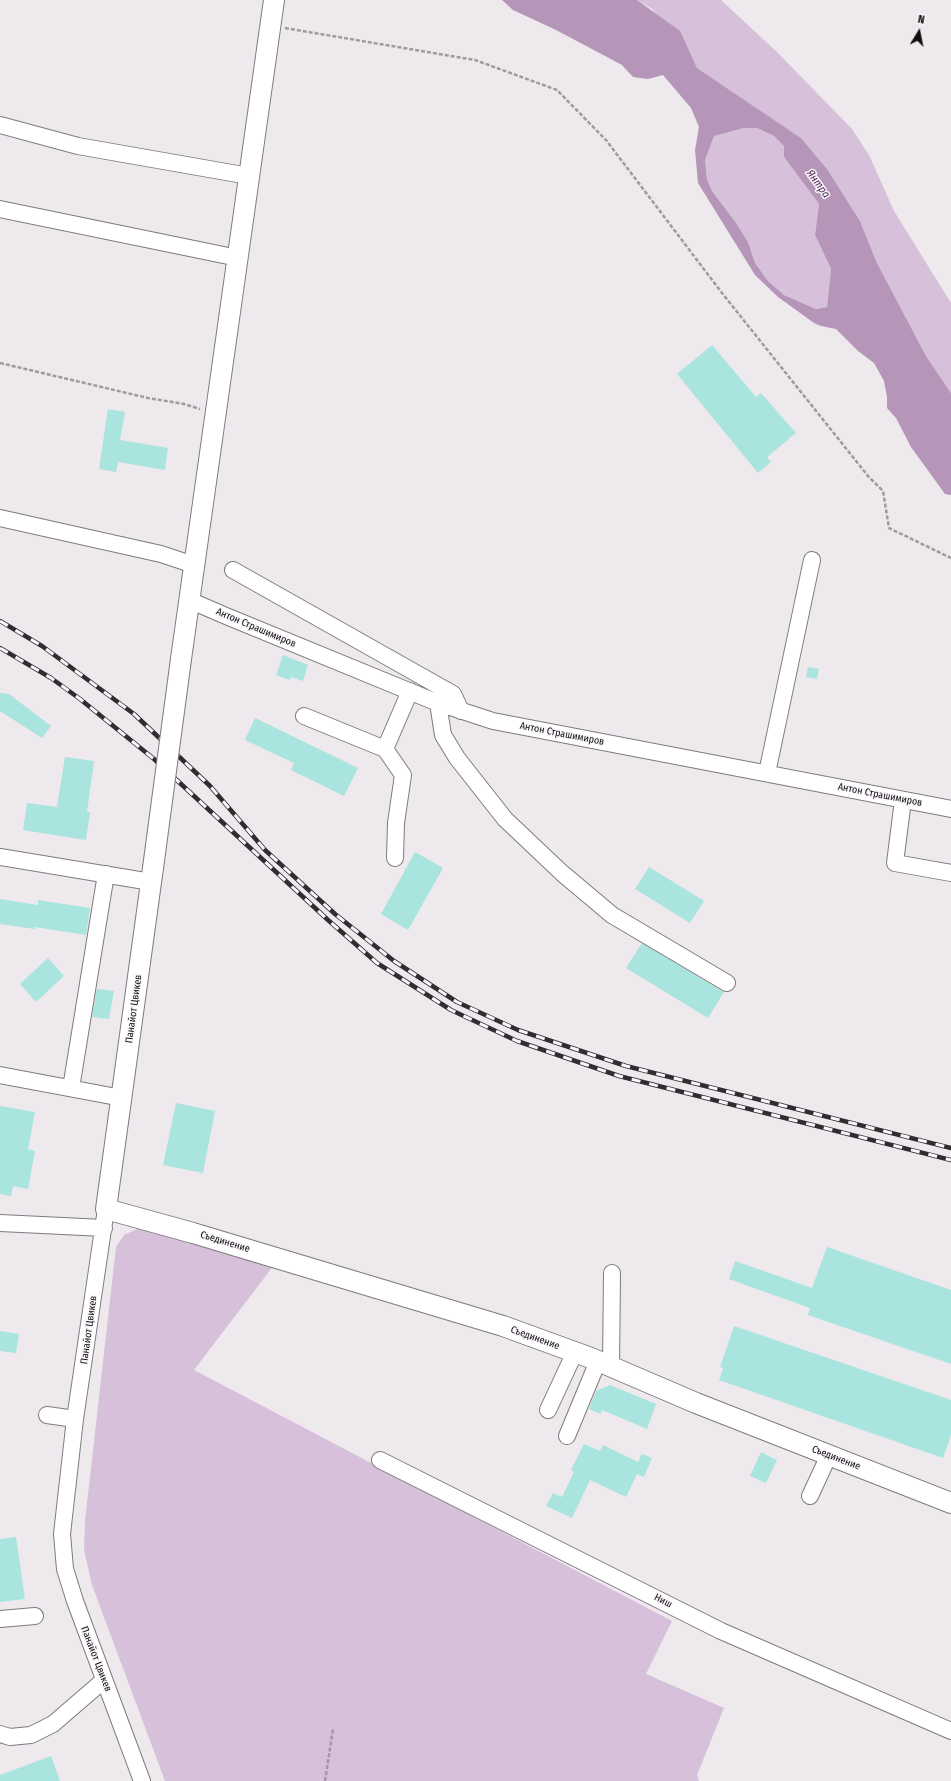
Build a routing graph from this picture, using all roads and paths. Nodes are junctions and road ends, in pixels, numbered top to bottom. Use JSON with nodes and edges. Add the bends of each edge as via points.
{"nodes":[{"id":1,"x":274,"y":0,"type":"edge"},
{"id":2,"x":271,"y":26,"type":"junction"},
{"id":3,"x":0,"y":125,"type":"edge"},
{"id":4,"x":250,"y":176,"type":"junction"},
{"id":5,"x":0,"y":209,"type":"edge"},
{"id":6,"x":238,"y":258,"type":"junction"},
{"id":7,"x":0,"y":363,"type":"edge"},
{"id":8,"x":184,"y":404,"type":"dead end"},
{"id":9,"x":0,"y":518,"type":"edge"},
{"id":10,"x":951,"y":558,"type":"edge"},
{"id":11,"x":812,"y":560,"type":"dead end"},
{"id":12,"x":194,"y":565,"type":"junction"},
{"id":13,"x":233,"y":570,"type":"dead end"},
{"id":14,"x":190,"y":600,"type":"junction"},
{"id":15,"x":410,"y":691,"type":"junction"},
{"id":16,"x":438,"y":703,"type":"junction"},
{"id":17,"x":461,"y":711,"type":"junction"},
{"id":18,"x":304,"y":716,"type":"dead end"},
{"id":19,"x":385,"y":749,"type":"junction"},
{"id":20,"x":767,"y":773,"type":"junction"},
{"id":21,"x":903,"y":800,"type":"junction"},
{"id":22,"x":951,"y":809,"type":"edge"},
{"id":23,"x":0,"y":857,"type":"edge"},
{"id":24,"x":395,"y":858,"type":"dead end"},
{"id":25,"x":951,"y":873,"type":"edge"},
{"id":26,"x":106,"y":874,"type":"junction"},
{"id":27,"x":152,"y":875,"type":"junction"},
{"id":28,"x":727,"y":983,"type":"dead end"},
{"id":29,"x":0,"y":1075,"type":"edge"},
{"id":30,"x":71,"y":1088,"type":"junction"},
{"id":31,"x":122,"y":1098,"type":"junction"},
{"id":32,"x":105,"y":1219,"type":"junction"},
{"id":33,"x":0,"y":1223,"type":"edge"},
{"id":34,"x":612,"y":1274,"type":"dead end"},
{"id":35,"x":575,"y":1352,"type":"junction"},
{"id":36,"x":605,"y":1364,"type":"junction"},
{"id":37,"x":548,"y":1410,"type":"dead end"},
{"id":38,"x":46,"y":1415,"type":"dead end"},
{"id":39,"x":76,"y":1419,"type":"junction"},
{"id":40,"x":567,"y":1436,"type":"dead end"},
{"id":41,"x":829,"y":1455,"type":"junction"},
{"id":42,"x":380,"y":1460,"type":"dead end"},
{"id":43,"x":810,"y":1496,"type":"dead end"},
{"id":44,"x":951,"y":1503,"type":"edge"},
{"id":45,"x":35,"y":1616,"type":"dead end"},
{"id":46,"x":0,"y":1619,"type":"edge"},
{"id":47,"x":104,"y":1680,"type":"junction"},
{"id":48,"x":334,"y":1729,"type":"dead end"},
{"id":49,"x":951,"y":1731,"type":"edge"},
{"id":50,"x":0,"y":1734,"type":"edge"},
{"id":51,"x":142,"y":1781,"type":"edge"},
{"id":52,"x":325,"y":1781,"type":"edge"}],
"edges":[{"from":1,"to":2,"type":"main road","name":"Панайот Цвикев"},
{"from":2,"to":4,"type":"main road","name":"Панайот Цвикев"},
{"from":2,"to":10,"type":"path","via":[[476,60],[557,90],[606,140],[722,293],[868,476],[883,490],[889,528]]},
{"from":3,"to":4,"type":"street","via":[[78,146]]},
{"from":4,"to":6,"type":"main road","name":"Панайот Цвикев"},
{"from":5,"to":6,"type":"street"},
{"from":6,"to":12,"type":"main road","name":"Панайот Цвикев"},
{"from":7,"to":8,"type":"path"},
{"from":9,"to":12,"type":"street","via":[[162,554]]},
{"from":11,"to":20,"type":"street"},
{"from":12,"to":14,"type":"main road","name":"Панайот Цвикев"},
{"from":13,"to":17,"type":"street","via":[[452,694]]},
{"from":14,"to":15,"type":"street","name":"Антон Страшимиров"},
{"from":14,"to":27,"type":"main road","name":"Панайот Цвикев","bridge":true},
{"from":15,"to":16,"type":"street","name":"Антон Страшимиров"},
{"from":15,"to":19,"type":"street"},
{"from":16,"to":17,"type":"street","name":"Антон Страшимиров"},
{"from":16,"to":28,"type":"street","via":[[443,735],[457,758],[505,819],[562,873],[612,915]]},
{"from":17,"to":20,"type":"street","name":"Антон Страшимиров","via":[[493,721]]},
{"from":18,"to":19,"type":"street"},
{"from":19,"to":24,"type":"street","via":[[403,775],[396,824]]},
{"from":20,"to":21,"type":"street","name":"Антон Страшимиров"},
{"from":21,"to":22,"type":"street","name":"Антон Страшимиров"},
{"from":21,"to":25,"type":"street","via":[[895,863]]},
{"from":23,"to":26,"type":"street"},
{"from":26,"to":27,"type":"street"},
{"from":26,"to":30,"type":"street"},
{"from":27,"to":31,"type":"main road","name":"Панайот Цвикев"},
{"from":29,"to":30,"type":"street"},
{"from":30,"to":31,"type":"street"},
{"from":31,"to":32,"type":"main road","name":"Панайот Цвикев"},
{"from":32,"to":33,"type":"street"},
{"from":32,"to":35,"type":"main road","name":"Съединение","via":[[193,1233],[503,1326]]},
{"from":32,"to":39,"type":"street","name":"Панайот Цвикев"},
{"from":34,"to":36,"type":"street"},
{"from":35,"to":36,"type":"main road","name":"Съединение"},
{"from":35,"to":37,"type":"street"},
{"from":36,"to":40,"type":"street"},
{"from":36,"to":41,"type":"main road","name":"Съединение"},
{"from":38,"to":39,"type":"street"},
{"from":39,"to":47,"type":"street","name":"Панайот Цвикев","via":[[62,1534],[65,1569]]},
{"from":41,"to":43,"type":"street"},
{"from":41,"to":44,"type":"main road","name":"Съединение"},
{"from":42,"to":49,"type":"street","name":"Ниш","via":[[722,1631]]},
{"from":45,"to":46,"type":"street"},
{"from":47,"to":50,"type":"street","via":[[53,1724],[31,1735],[10,1737]]},
{"from":47,"to":51,"type":"street","name":"Панайот Цвикев"},
{"from":48,"to":52,"type":"path"}]}
